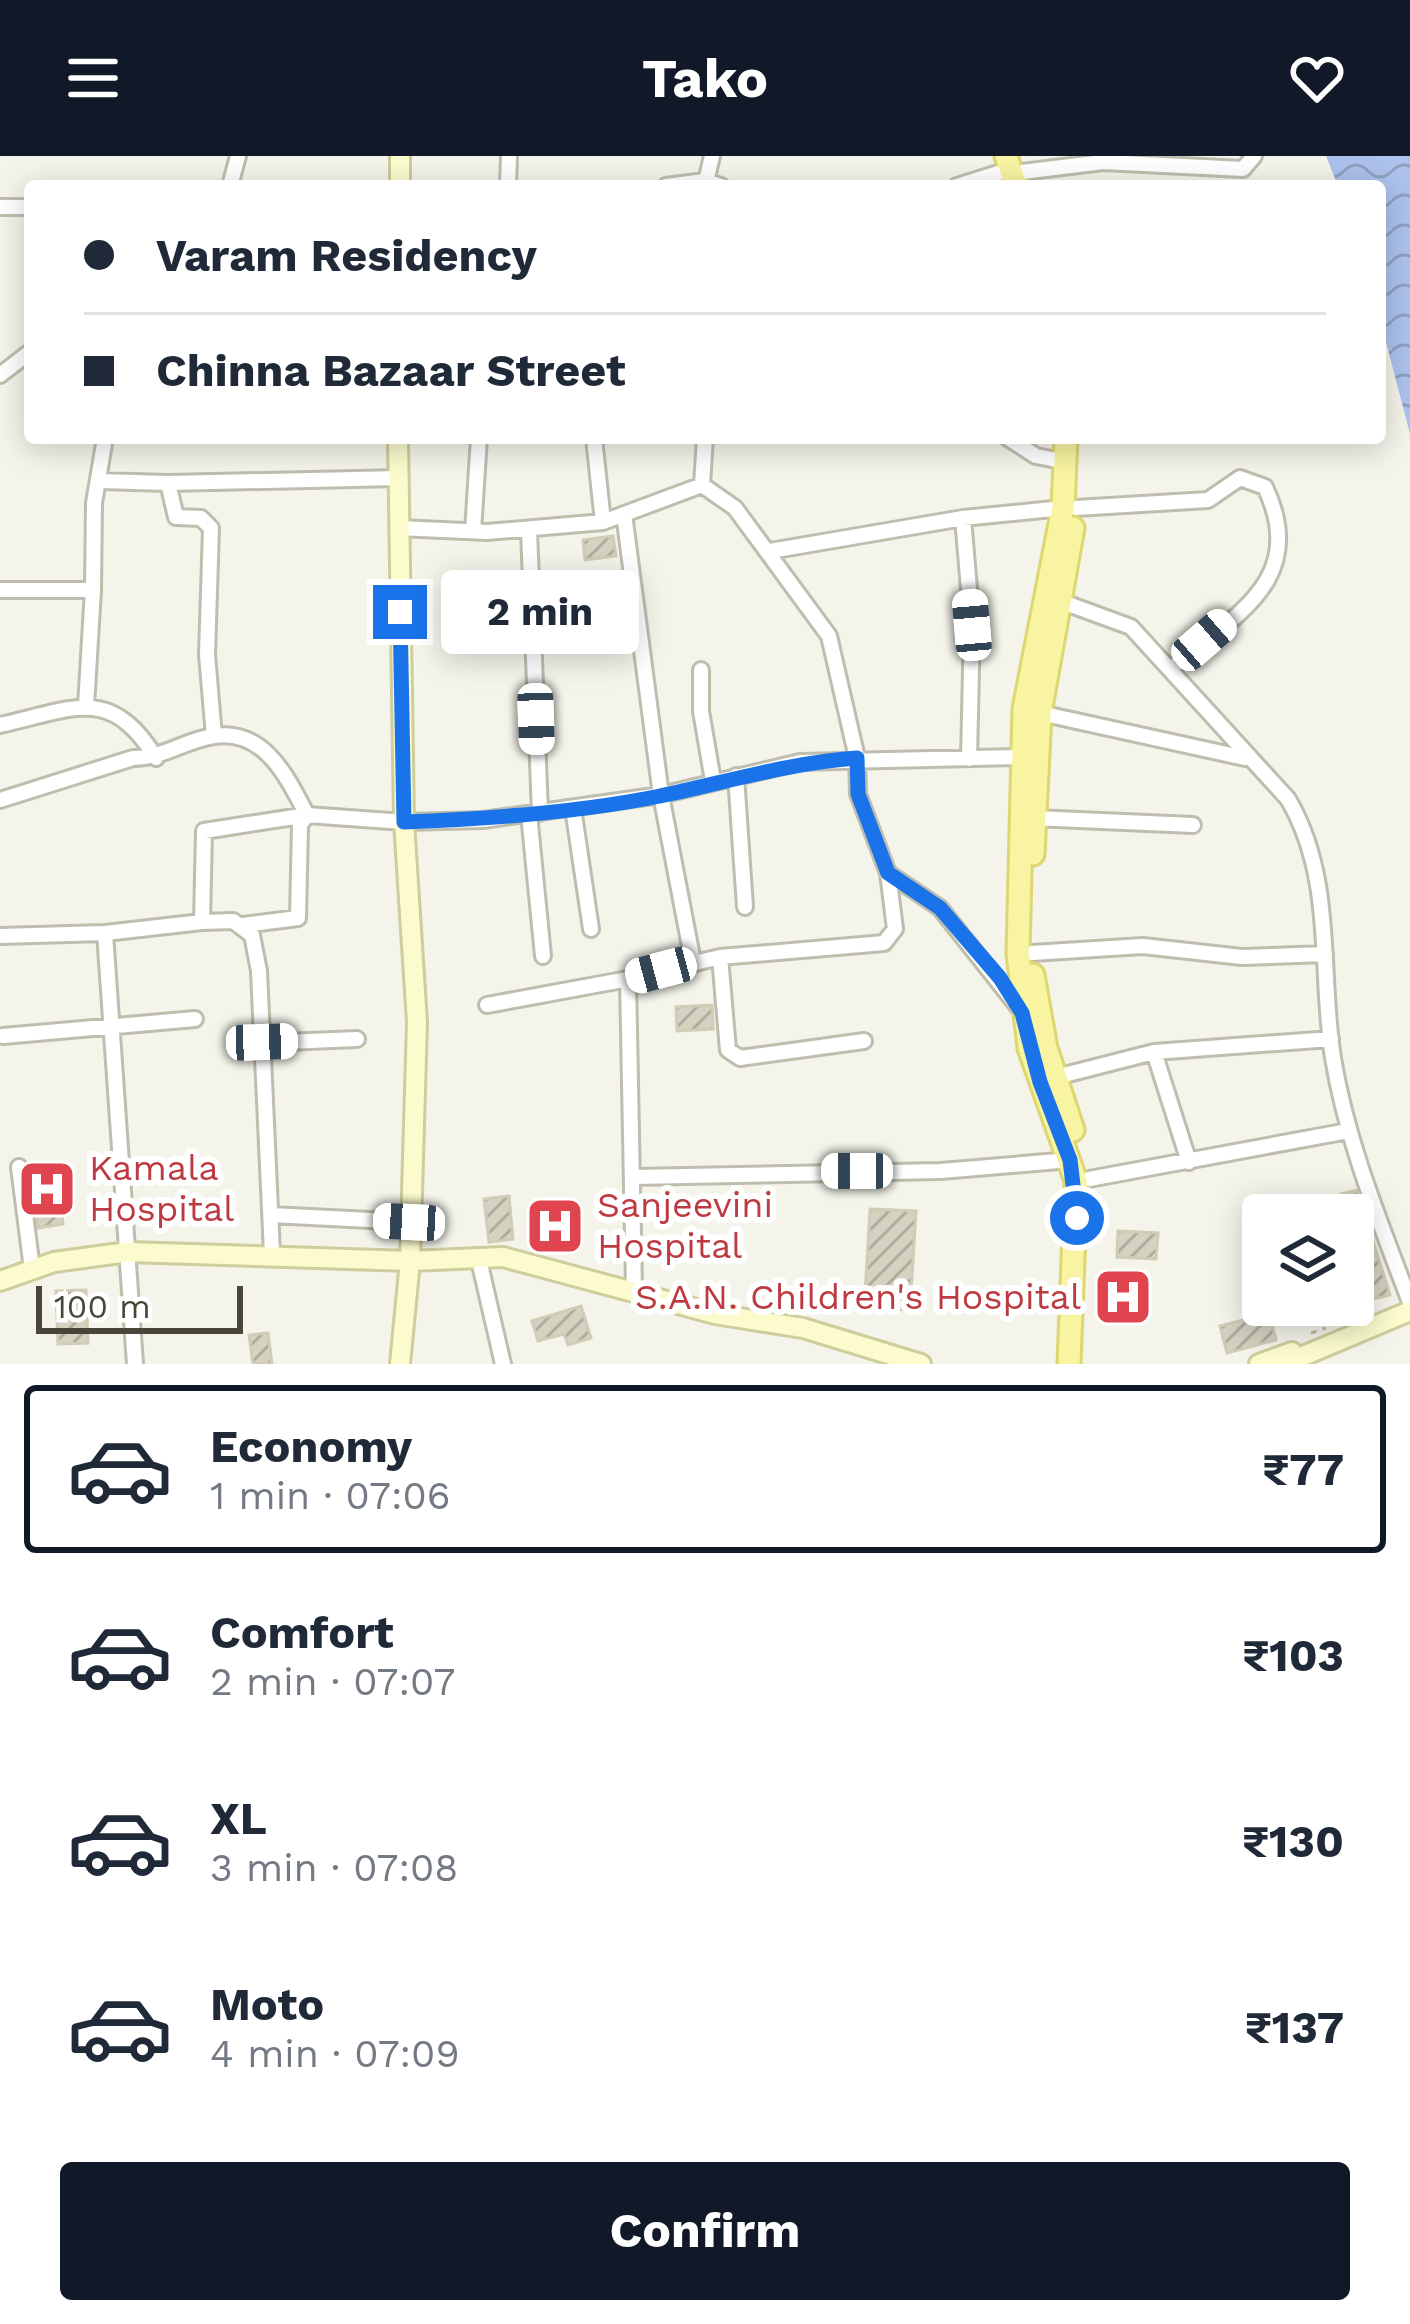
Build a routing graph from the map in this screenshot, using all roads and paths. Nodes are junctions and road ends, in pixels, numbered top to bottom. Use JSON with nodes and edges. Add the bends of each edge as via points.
{"nodes":[{"id":1,"x":1254,"y":156,"type":"edge"},
{"id":2,"x":1016,"y":171,"type":"edge"},
{"id":3,"x":981,"y":180,"type":"edge"},
{"id":4,"x":24,"y":357,"type":"edge"},
{"id":5,"x":0,"y":375,"type":"edge"},
{"id":6,"x":104,"y":444,"type":"edge"},
{"id":7,"x":398,"y":444,"type":"edge"},
{"id":8,"x":478,"y":444,"type":"edge"},
{"id":9,"x":595,"y":444,"type":"edge"},
{"id":10,"x":705,"y":444,"type":"edge"},
{"id":11,"x":1017,"y":444,"type":"edge"},
{"id":12,"x":1066,"y":444,"type":"edge"},
{"id":13,"x":1080,"y":444,"type":"edge"},
{"id":14,"x":1067,"y":462,"type":"junction"},
{"id":15,"x":399,"y":478,"type":"junction"},
{"id":16,"x":100,"y":481,"type":"junction"},
{"id":17,"x":168,"y":483,"type":"junction"},
{"id":18,"x":702,"y":485,"type":"junction"},
{"id":19,"x":1069,"y":508,"type":"junction"},
{"id":20,"x":624,"y":514,"type":"junction"},
{"id":21,"x":963,"y":518,"type":"junction"},
{"id":22,"x":603,"y":522,"type":"junction"},
{"id":23,"x":398,"y":528,"type":"junction"},
{"id":24,"x":529,"y":530,"type":"junction"},
{"id":25,"x":473,"y":531,"type":"junction"},
{"id":26,"x":770,"y":551,"type":"junction"},
{"id":27,"x":0,"y":590,"type":"edge"},
{"id":28,"x":92,"y":590,"type":"junction"},
{"id":29,"x":1060,"y":601,"type":"junction"},
{"id":30,"x":1173,"y":667,"type":"junction"},
{"id":31,"x":701,"y":670,"type":"dead end"},
{"id":32,"x":86,"y":706,"type":"junction"},
{"id":33,"x":1040,"y":712,"type":"junction"},
{"id":34,"x":0,"y":725,"type":"edge"},
{"id":35,"x":214,"y":736,"type":"junction"},
{"id":36,"x":1021,"y":757,"type":"junction"},
{"id":37,"x":156,"y":758,"type":"junction"},
{"id":38,"x":857,"y":758,"type":"junction"},
{"id":39,"x":1247,"y":758,"type":"junction"},
{"id":40,"x":969,"y":759,"type":"junction"},
{"id":41,"x":736,"y":776,"type":"junction"},
{"id":42,"x":713,"y":781,"type":"junction"},
{"id":43,"x":661,"y":796,"type":"junction"},
{"id":44,"x":0,"y":800,"type":"edge"},
{"id":45,"x":573,"y":808,"type":"junction"},
{"id":46,"x":535,"y":814,"type":"junction"},
{"id":47,"x":307,"y":815,"type":"junction"},
{"id":48,"x":1033,"y":818,"type":"junction"},
{"id":49,"x":404,"y":822,"type":"junction"},
{"id":50,"x":1193,"y":824,"type":"dead end"},
{"id":51,"x":888,"y":873,"type":"junction"},
{"id":52,"x":745,"y":907,"type":"dead end"},
{"id":53,"x":202,"y":922,"type":"junction"},
{"id":54,"x":244,"y":925,"type":"junction"},
{"id":55,"x":591,"y":929,"type":"dead end"},
{"id":56,"x":106,"y":933,"type":"junction"},
{"id":57,"x":0,"y":936,"type":"edge"},
{"id":58,"x":1032,"y":953,"type":"junction"},
{"id":59,"x":1325,"y":954,"type":"junction"},
{"id":60,"x":543,"y":956,"type":"dead end"},
{"id":61,"x":720,"y":957,"type":"junction"},
{"id":62,"x":693,"y":962,"type":"junction"},
{"id":63,"x":628,"y":979,"type":"junction"},
{"id":64,"x":487,"y":1005,"type":"dead end"},
{"id":65,"x":1030,"y":1014,"type":"junction"},
{"id":66,"x":195,"y":1019,"type":"dead end"},
{"id":67,"x":116,"y":1024,"type":"junction"},
{"id":68,"x":3,"y":1036,"type":"dead end"},
{"id":69,"x":357,"y":1039,"type":"dead end"},
{"id":70,"x":1330,"y":1039,"type":"junction"},
{"id":71,"x":864,"y":1041,"type":"dead end"},
{"id":72,"x":262,"y":1042,"type":"junction"},
{"id":73,"x":1154,"y":1052,"type":"junction"},
{"id":74,"x":1056,"y":1077,"type":"junction"},
{"id":75,"x":1348,"y":1131,"type":"junction"},
{"id":76,"x":1070,"y":1160,"type":"junction"},
{"id":77,"x":1189,"y":1162,"type":"junction"},
{"id":78,"x":19,"y":1167,"type":"dead end"},
{"id":79,"x":633,"y":1177,"type":"junction"},
{"id":80,"x":1089,"y":1179,"type":"junction"},
{"id":81,"x":271,"y":1215,"type":"junction"},
{"id":82,"x":409,"y":1222,"type":"junction"},
{"id":83,"x":128,"y":1252,"type":"junction"},
{"id":84,"x":272,"y":1253,"type":"junction"},
{"id":85,"x":478,"y":1256,"type":"junction"},
{"id":86,"x":410,"y":1261,"type":"junction"},
{"id":87,"x":32,"y":1269,"type":"junction"},
{"id":88,"x":0,"y":1281,"type":"edge"},
{"id":89,"x":634,"y":1289,"type":"junction"},
{"id":90,"x":1410,"y":1302,"type":"edge"},
{"id":91,"x":1410,"y":1311,"type":"edge"},
{"id":92,"x":1320,"y":1353,"type":"edge"},
{"id":93,"x":135,"y":1364,"type":"edge"},
{"id":94,"x":400,"y":1364,"type":"edge"},
{"id":95,"x":503,"y":1364,"type":"edge"},
{"id":96,"x":921,"y":1364,"type":"edge"},
{"id":97,"x":1069,"y":1364,"type":"edge"},
{"id":98,"x":1082,"y":1364,"type":"edge"},
{"id":99,"x":1259,"y":1364,"type":"edge"},
{"id":100,"x":1284,"y":1364,"type":"edge"}],
"edges":[{"from":1,"to":2,"type":"street","via":[[1243,169],[1103,162]]},
{"from":2,"to":3,"type":"street"},
{"from":4,"to":5,"type":"street"},
{"from":6,"to":16,"type":"street"},
{"from":7,"to":15,"type":"street"},
{"from":8,"to":25,"type":"street"},
{"from":9,"to":22,"type":"street"},
{"from":10,"to":18,"type":"street"},
{"from":11,"to":14,"type":"street"},
{"from":12,"to":14,"type":"main road"},
{"from":13,"to":19,"type":"main road"},
{"from":14,"to":19,"type":"main road"},
{"from":15,"to":17,"type":"street"},
{"from":15,"to":23,"type":"street"},
{"from":16,"to":17,"type":"street"},
{"from":16,"to":28,"type":"street"},
{"from":17,"to":35,"type":"street","via":[[176,518],[201,518],[211,528]]},
{"from":18,"to":20,"type":"street"},
{"from":18,"to":26,"type":"street","via":[[735,508]]},
{"from":19,"to":21,"type":"street"},
{"from":19,"to":29,"type":"main road"},
{"from":19,"to":30,"type":"street","via":[[1208,500],[1240,478],[1265,488],[1277,524],[1267,587]]},
{"from":19,"to":36,"type":"main road","via":[[1042,596]]},
{"from":20,"to":22,"type":"street"},
{"from":20,"to":43,"type":"street"},
{"from":21,"to":26,"type":"street"},
{"from":21,"to":40,"type":"street","via":[[972,625]]},
{"from":22,"to":24,"type":"street"},
{"from":23,"to":25,"type":"street"},
{"from":23,"to":49,"type":"street"},
{"from":24,"to":25,"type":"street"},
{"from":24,"to":46,"type":"street"},
{"from":26,"to":38,"type":"street","via":[[829,636]]},
{"from":27,"to":28,"type":"street"},
{"from":28,"to":32,"type":"street"},
{"from":29,"to":30,"type":"street","via":[[1131,627]]},
{"from":29,"to":33,"type":"main road"},
{"from":30,"to":39,"type":"street"},
{"from":31,"to":42,"type":"street"},
{"from":32,"to":34,"type":"street"},
{"from":32,"to":37,"type":"street","via":[[128,719]]},
{"from":33,"to":39,"type":"street"},
{"from":33,"to":48,"type":"main road"},
{"from":35,"to":37,"type":"street"},
{"from":35,"to":47,"type":"street","via":[[236,736],[278,760]]},
{"from":36,"to":40,"type":"street"},
{"from":36,"to":65,"type":"main road"},
{"from":37,"to":44,"type":"street"},
{"from":38,"to":40,"type":"street"},
{"from":38,"to":41,"type":"street"},
{"from":38,"to":51,"type":"street","via":[[858,794]]},
{"from":39,"to":59,"type":"street","via":[[1305,827]]},
{"from":41,"to":42,"type":"street"},
{"from":41,"to":52,"type":"street"},
{"from":42,"to":43,"type":"street"},
{"from":43,"to":45,"type":"street"},
{"from":43,"to":62,"type":"street"},
{"from":45,"to":46,"type":"street"},
{"from":45,"to":55,"type":"street"},
{"from":46,"to":49,"type":"street"},
{"from":46,"to":60,"type":"street"},
{"from":47,"to":49,"type":"street"},
{"from":47,"to":53,"type":"street","via":[[204,831]]},
{"from":47,"to":54,"type":"street","via":[[300,825],[298,918]]},
{"from":48,"to":50,"type":"street"},
{"from":48,"to":58,"type":"main road"},
{"from":49,"to":82,"type":"street","via":[[417,1022]]},
{"from":51,"to":61,"type":"street","via":[[895,929],[884,943]]},
{"from":51,"to":65,"type":"street","via":[[940,908]]},
{"from":53,"to":54,"type":"street"},
{"from":53,"to":56,"type":"street"},
{"from":54,"to":72,"type":"street","via":[[259,971]]},
{"from":56,"to":57,"type":"street"},
{"from":56,"to":67,"type":"street"},
{"from":58,"to":59,"type":"street","via":[[1143,946],[1242,957]]},
{"from":58,"to":65,"type":"main road"},
{"from":59,"to":70,"type":"street"},
{"from":61,"to":62,"type":"street"},
{"from":61,"to":71,"type":"street","via":[[728,1049],[740,1058]]},
{"from":62,"to":63,"type":"street"},
{"from":63,"to":64,"type":"street"},
{"from":63,"to":79,"type":"street"},
{"from":65,"to":74,"type":"main road"},
{"from":65,"to":76,"type":"main road","via":[[1034,1065]]},
{"from":66,"to":67,"type":"street"},
{"from":67,"to":68,"type":"street"},
{"from":67,"to":83,"type":"street"},
{"from":69,"to":72,"type":"street"},
{"from":70,"to":73,"type":"street"},
{"from":70,"to":75,"type":"street"},
{"from":72,"to":81,"type":"street"},
{"from":73,"to":74,"type":"street"},
{"from":73,"to":77,"type":"street"},
{"from":74,"to":80,"type":"main road"},
{"from":75,"to":77,"type":"street"},
{"from":75,"to":90,"type":"street"},
{"from":76,"to":79,"type":"street"},
{"from":76,"to":97,"type":"main road","via":[[1077,1218]]},
{"from":77,"to":80,"type":"street"},
{"from":78,"to":87,"type":"street"},
{"from":79,"to":89,"type":"street"},
{"from":80,"to":98,"type":"main road"},
{"from":81,"to":82,"type":"street"},
{"from":81,"to":84,"type":"street"},
{"from":82,"to":86,"type":"street"},
{"from":83,"to":84,"type":"street"},
{"from":83,"to":87,"type":"street"},
{"from":83,"to":93,"type":"street"},
{"from":84,"to":86,"type":"street"},
{"from":85,"to":86,"type":"street"},
{"from":85,"to":89,"type":"street"},
{"from":85,"to":95,"type":"street"},
{"from":86,"to":94,"type":"street"},
{"from":87,"to":88,"type":"street"},
{"from":89,"to":96,"type":"street"},
{"from":91,"to":92,"type":"street"},
{"from":92,"to":99,"type":"street"},
{"from":92,"to":100,"type":"street"}]}
